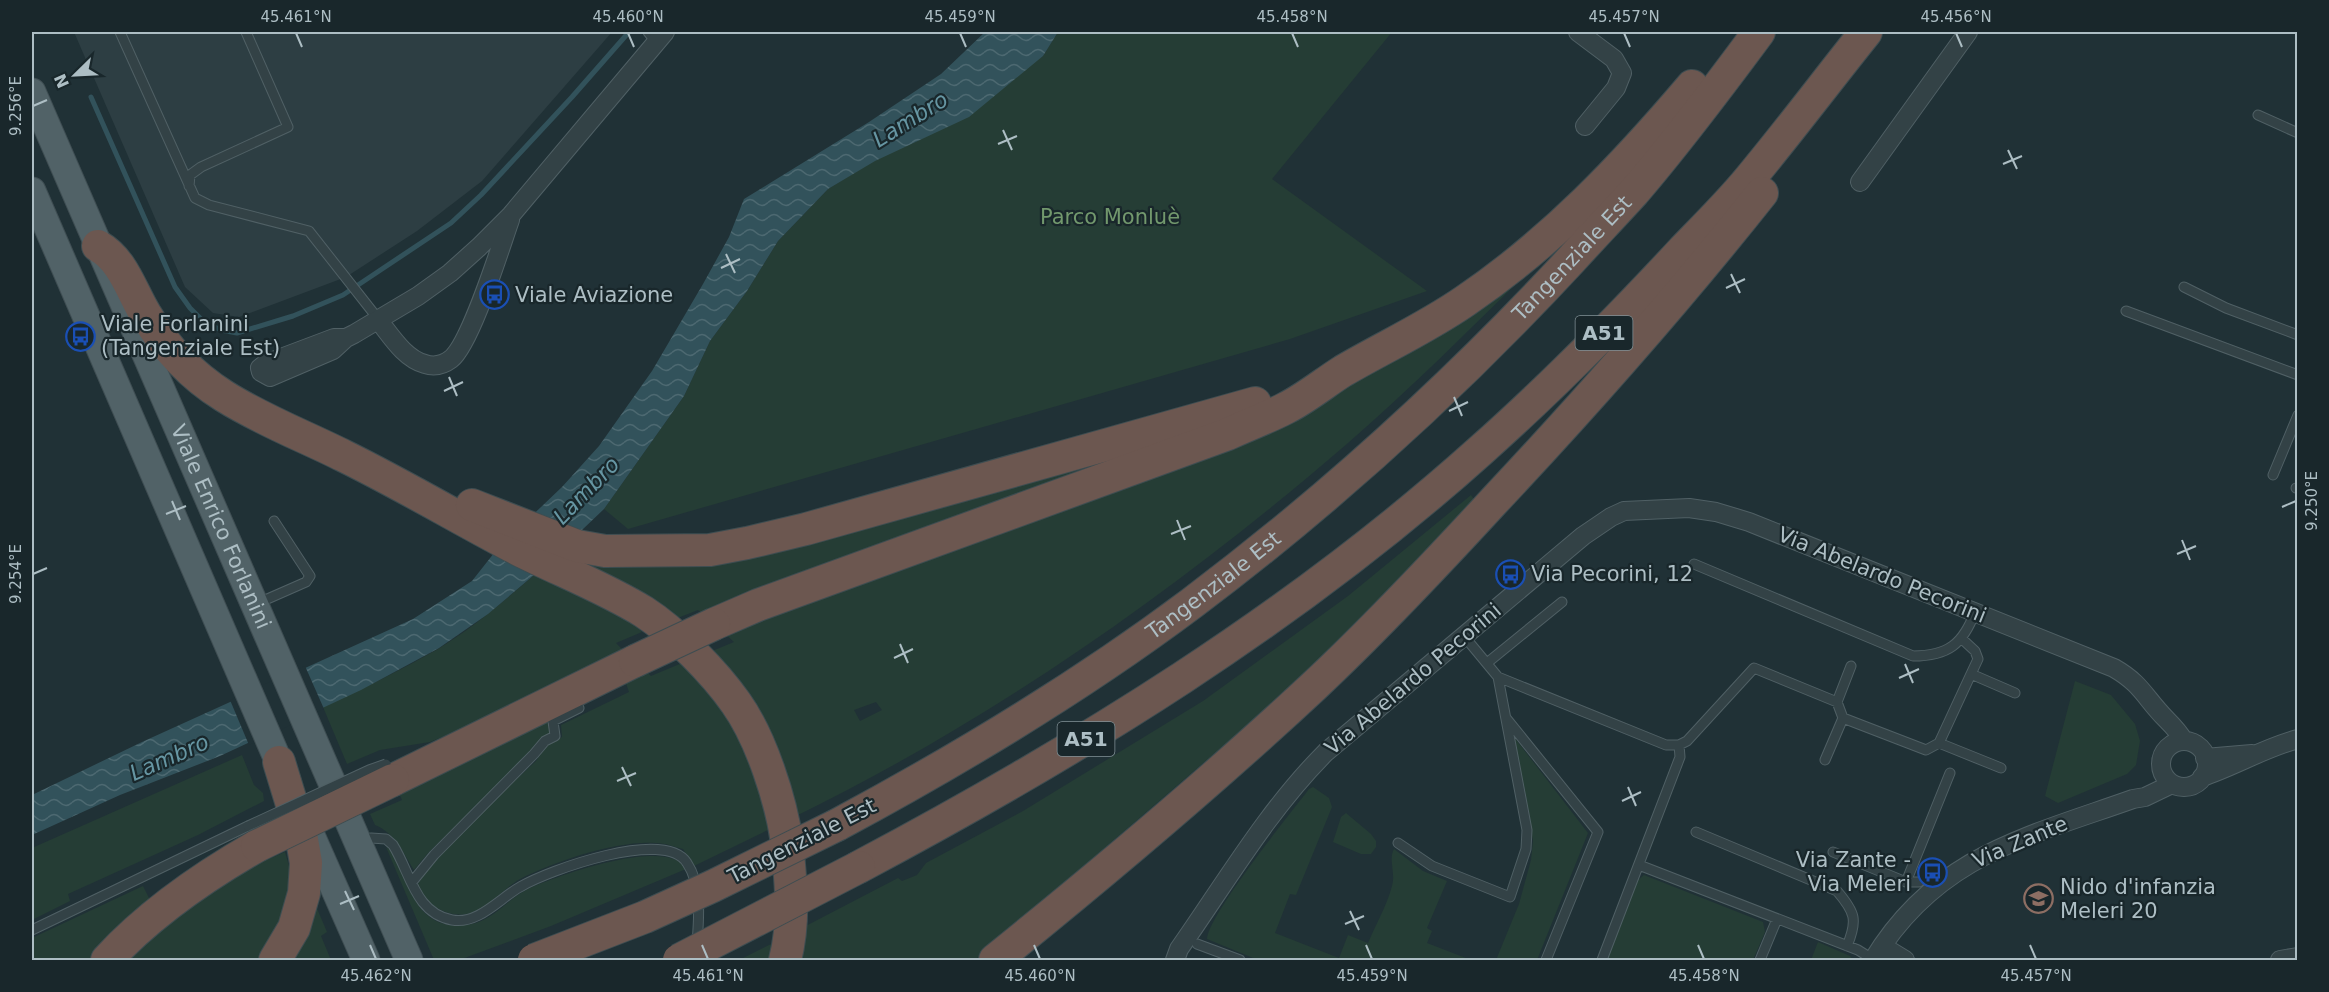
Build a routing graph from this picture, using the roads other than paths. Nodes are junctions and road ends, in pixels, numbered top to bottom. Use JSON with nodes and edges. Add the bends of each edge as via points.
{"nodes":[{"id":1,"x":120,"y":32,"type":"edge"},
{"id":2,"x":246,"y":32,"type":"edge"},
{"id":3,"x":1578,"y":32,"type":"edge"},
{"id":4,"x":1736,"y":32,"type":"edge"},
{"id":5,"x":1759,"y":32,"type":"edge"},
{"id":6,"x":1866,"y":32,"type":"edge"},
{"id":7,"x":1875,"y":32,"type":"edge"},
{"id":8,"x":1968,"y":32,"type":"edge"},
{"id":9,"x":654,"y":34,"type":"edge"},
{"id":10,"x":32,"y":92,"type":"edge"},
{"id":11,"x":2258,"y":115,"type":"dead end"},
{"id":12,"x":1585,"y":126,"type":"dead end"},
{"id":13,"x":2298,"y":133,"type":"edge"},
{"id":14,"x":1860,"y":182,"type":"dead end"},
{"id":15,"x":189,"y":186,"type":"junction"},
{"id":16,"x":32,"y":191,"type":"edge"},
{"id":17,"x":511,"y":215,"type":"junction"},
{"id":18,"x":98,"y":246,"type":"junction"},
{"id":19,"x":2184,"y":287,"type":"dead end"},
{"id":20,"x":2126,"y":311,"type":"dead end"},
{"id":21,"x":379,"y":321,"type":"junction"},
{"id":22,"x":2298,"y":335,"type":"edge"},
{"id":23,"x":346,"y":338,"type":"dead end"},
{"id":24,"x":1344,"y":371,"type":"junction"},
{"id":25,"x":2298,"y":375,"type":"edge"},
{"id":26,"x":2298,"y":415,"type":"edge"},
{"id":27,"x":2274,"y":475,"type":"dead end"},
{"id":28,"x":274,"y":521,"type":"dead end"},
{"id":29,"x":502,"y":528,"type":"junction"},
{"id":30,"x":1694,"y":564,"type":"dead end"},
{"id":31,"x":1562,"y":602,"type":"dead end"},
{"id":32,"x":254,"y":605,"type":"junction"},
{"id":33,"x":1975,"y":612,"type":"junction"},
{"id":34,"x":1464,"y":636,"type":"junction"},
{"id":35,"x":1960,"y":638,"type":"junction"},
{"id":36,"x":1487,"y":663,"type":"junction"},
{"id":37,"x":1851,"y":666,"type":"dead end"},
{"id":38,"x":1971,"y":674,"type":"junction"},
{"id":39,"x":1498,"y":677,"type":"junction"},
{"id":40,"x":2015,"y":693,"type":"dead end"},
{"id":41,"x":2151,"y":700,"type":"junction"},
{"id":42,"x":1838,"y":702,"type":"junction"},
{"id":43,"x":579,"y":708,"type":"dead end"},
{"id":44,"x":1504,"y":716,"type":"junction"},
{"id":45,"x":1843,"y":718,"type":"junction"},
{"id":46,"x":2298,"y":739,"type":"edge"},
{"id":47,"x":2184,"y":741,"type":"junction"},
{"id":48,"x":1939,"y":743,"type":"junction"},
{"id":49,"x":1679,"y":745,"type":"junction"},
{"id":50,"x":274,"y":751,"type":"junction"},
{"id":51,"x":2257,"y":754,"type":"junction"},
{"id":52,"x":2205,"y":758,"type":"junction"},
{"id":53,"x":1825,"y":760,"type":"dead end"},
{"id":54,"x":2001,"y":768,"type":"dead end"},
{"id":55,"x":2166,"y":769,"type":"junction"},
{"id":56,"x":1950,"y":773,"type":"dead end"},
{"id":57,"x":2202,"y":777,"type":"junction"},
{"id":58,"x":1696,"y":832,"type":"dead end"},
{"id":59,"x":253,"y":836,"type":"junction"},
{"id":60,"x":371,"y":838,"type":"dead end"},
{"id":61,"x":1398,"y":843,"type":"dead end"},
{"id":62,"x":1833,"y":852,"type":"dead end"},
{"id":63,"x":1639,"y":865,"type":"junction"},
{"id":64,"x":1097,"y":878,"type":"junction"},
{"id":65,"x":412,"y":882,"type":"junction"},
{"id":66,"x":1906,"y":882,"type":"junction"},
{"id":67,"x":1919,"y":882,"type":"dead end"},
{"id":68,"x":1777,"y":919,"type":"junction"},
{"id":69,"x":32,"y":930,"type":"edge"},
{"id":70,"x":1197,"y":944,"type":"dead end"},
{"id":71,"x":1847,"y":946,"type":"junction"},
{"id":72,"x":1876,"y":956,"type":"edge"},
{"id":73,"x":2298,"y":957,"type":"edge"},
{"id":74,"x":107,"y":960,"type":"edge"},
{"id":75,"x":275,"y":960,"type":"edge"},
{"id":76,"x":366,"y":960,"type":"edge"},
{"id":77,"x":409,"y":960,"type":"edge"},
{"id":78,"x":534,"y":960,"type":"edge"},
{"id":79,"x":679,"y":960,"type":"edge"},
{"id":80,"x":695,"y":960,"type":"edge"},
{"id":81,"x":785,"y":960,"type":"edge"},
{"id":82,"x":994,"y":960,"type":"edge"},
{"id":83,"x":1016,"y":960,"type":"edge"},
{"id":84,"x":1175,"y":960,"type":"edge"},
{"id":85,"x":1240,"y":960,"type":"edge"},
{"id":86,"x":1546,"y":960,"type":"edge"},
{"id":87,"x":1602,"y":960,"type":"edge"},
{"id":88,"x":1760,"y":960,"type":"edge"},
{"id":89,"x":1905,"y":960,"type":"edge"},
{"id":90,"x":2280,"y":960,"type":"edge"}],
"edges":[{"from":1,"to":15,"type":"lane"},
{"from":2,"to":15,"type":"lane","via":[[288,127],[201,167],[190,175]]},
{"from":3,"to":12,"type":"street","via":[[1614,59],[1622,73],[1616,88]]},
{"from":4,"to":24,"type":"highway","via":[[1651,134],[1550,237],[1448,313]]},
{"from":5,"to":78,"type":"highway","name":"Tangenziale Est","number":"A51","bridge":true,"via":[[1649,173],[1518,316],[1349,475],[1191,604],[1016,722],[837,825],[704,891]]},
{"from":6,"to":79,"type":"highway","number":"A51","bridge":true,"via":[[1753,175],[1660,275],[1555,382],[1401,518],[1302,594],[1116,721],[859,867]]},
{"from":7,"to":64,"type":"highway","via":[[1858,70],[1736,226],[1567,424],[1437,563],[1315,685]]},
{"from":8,"to":14,"type":"street"},
{"from":9,"to":17,"type":"street"},
{"from":10,"to":18,"type":"main road","name":"Viale Enrico Forlanini"},
{"from":11,"to":13,"type":"lane"},
{"from":15,"to":21,"type":"lane","via":[[195,198],[209,205],[309,231]]},
{"from":16,"to":50,"type":"main road","name":"Viale Enrico Forlanini"},
{"from":17,"to":21,"type":"street","via":[[450,273]]},
{"from":17,"to":21,"type":"street","via":[[483,296],[451,359],[435,366],[416,361]]},
{"from":18,"to":29,"type":"highway","via":[[115,258],[155,330],[171,350],[217,391],[245,408],[345,456],[392,472]]},
{"from":18,"to":32,"type":"main road","name":"Viale Enrico Forlanini"},
{"from":19,"to":22,"type":"lane","via":[[2226,308]]},
{"from":20,"to":25,"type":"lane"},
{"from":21,"to":23,"type":"street"},
{"from":24,"to":29,"type":"highway","via":[[1220,414],[710,550],[598,550]]},
{"from":24,"to":59,"type":"highway","bridge":true,"via":[[1287,407],[1228,434],[758,605]]},
{"from":26,"to":27,"type":"lane"},
{"from":28,"to":32,"type":"lane","via":[[309,576],[306,582]]},
{"from":29,"to":81,"type":"highway","via":[[555,568],[647,614],[694,655],[736,703],[775,788],[784,823],[792,916]]},
{"from":30,"to":35,"type":"lane","via":[[1913,656],[1943,652]]},
{"from":31,"to":36,"type":"lane"},
{"from":32,"to":77,"type":"main road","name":"Viale Enrico Forlanini"},
{"from":33,"to":34,"type":"street","name":"Via Abelardo Pecorini","via":[[1716,512],[1689,508],[1624,511],[1583,536]]},
{"from":33,"to":35,"type":"lane","via":[[1969,630]]},
{"from":33,"to":41,"type":"street","name":"Via Abelardo Pecorini","via":[[2114,668],[2139,685]]},
{"from":34,"to":36,"type":"lane"},
{"from":34,"to":84,"type":"street","name":"Via Abelardo Pecorini","via":[[1309,769],[1235,867]]},
{"from":35,"to":38,"type":"lane","via":[[1978,659]]},
{"from":36,"to":39,"type":"lane"},
{"from":37,"to":42,"type":"lane"},
{"from":38,"to":40,"type":"lane"},
{"from":38,"to":48,"type":"lane"},
{"from":39,"to":44,"type":"lane"},
{"from":39,"to":49,"type":"lane","via":[[1666,746]]},
{"from":41,"to":47,"type":"street","name":"Via Abelardo Pecorini"},
{"from":41,"to":55,"type":"street"},
{"from":42,"to":45,"type":"lane"},
{"from":42,"to":49,"type":"lane","via":[[1754,668]]},
{"from":43,"to":65,"type":"lane","via":[[554,721],[555,736],[545,741]]},
{"from":44,"to":61,"type":"lane","via":[[1527,830],[1526,849],[1510,897],[1431,866]]},
{"from":44,"to":86,"type":"lane","via":[[1598,832]]},
{"from":45,"to":48,"type":"lane","via":[[1926,750]]},
{"from":45,"to":53,"type":"lane"},
{"from":46,"to":51,"type":"street"},
{"from":47,"to":52,"type":"street","via":[[2198,746]]},
{"from":47,"to":55,"type":"street","name":"Via Zante","via":[[2173,743]]},
{"from":48,"to":54,"type":"lane"},
{"from":49,"to":63,"type":"lane","via":[[1680,757]]},
{"from":50,"to":75,"type":"highway","via":[[306,862],[304,893],[294,928]]},
{"from":50,"to":76,"type":"main road","name":"Viale Enrico Forlanini"},
{"from":51,"to":52,"type":"street"},
{"from":51,"to":57,"type":"street"},
{"from":52,"to":57,"type":"street"},
{"from":55,"to":57,"type":"street","via":[[2189,786]]},
{"from":55,"to":72,"type":"street","name":"Via Zante","via":[[2133,799],[2011,842],[1967,864],[1925,895],[1900,921]]},
{"from":56,"to":66,"type":"lane"},
{"from":58,"to":71,"type":"lane","via":[[1837,891],[1854,916]]},
{"from":59,"to":69,"type":"lane"},
{"from":59,"to":74,"type":"highway"},
{"from":60,"to":65,"type":"lane","via":[[386,838],[393,845]]},
{"from":62,"to":66,"type":"lane"},
{"from":63,"to":68,"type":"lane"},
{"from":63,"to":87,"type":"lane"},
{"from":64,"to":82,"type":"highway"},
{"from":64,"to":83,"type":"highway"},
{"from":65,"to":80,"type":"lane","via":[[421,903],[436,915],[454,920],[473,918],[521,886],[578,863],[626,850],[663,849],[677,853],[692,872],[699,920]]},
{"from":66,"to":67,"type":"lane"},
{"from":68,"to":71,"type":"lane"},
{"from":68,"to":88,"type":"lane"},
{"from":70,"to":85,"type":"lane"},
{"from":71,"to":72,"type":"lane"},
{"from":72,"to":89,"type":"street"},
{"from":73,"to":90,"type":"street"}]}
